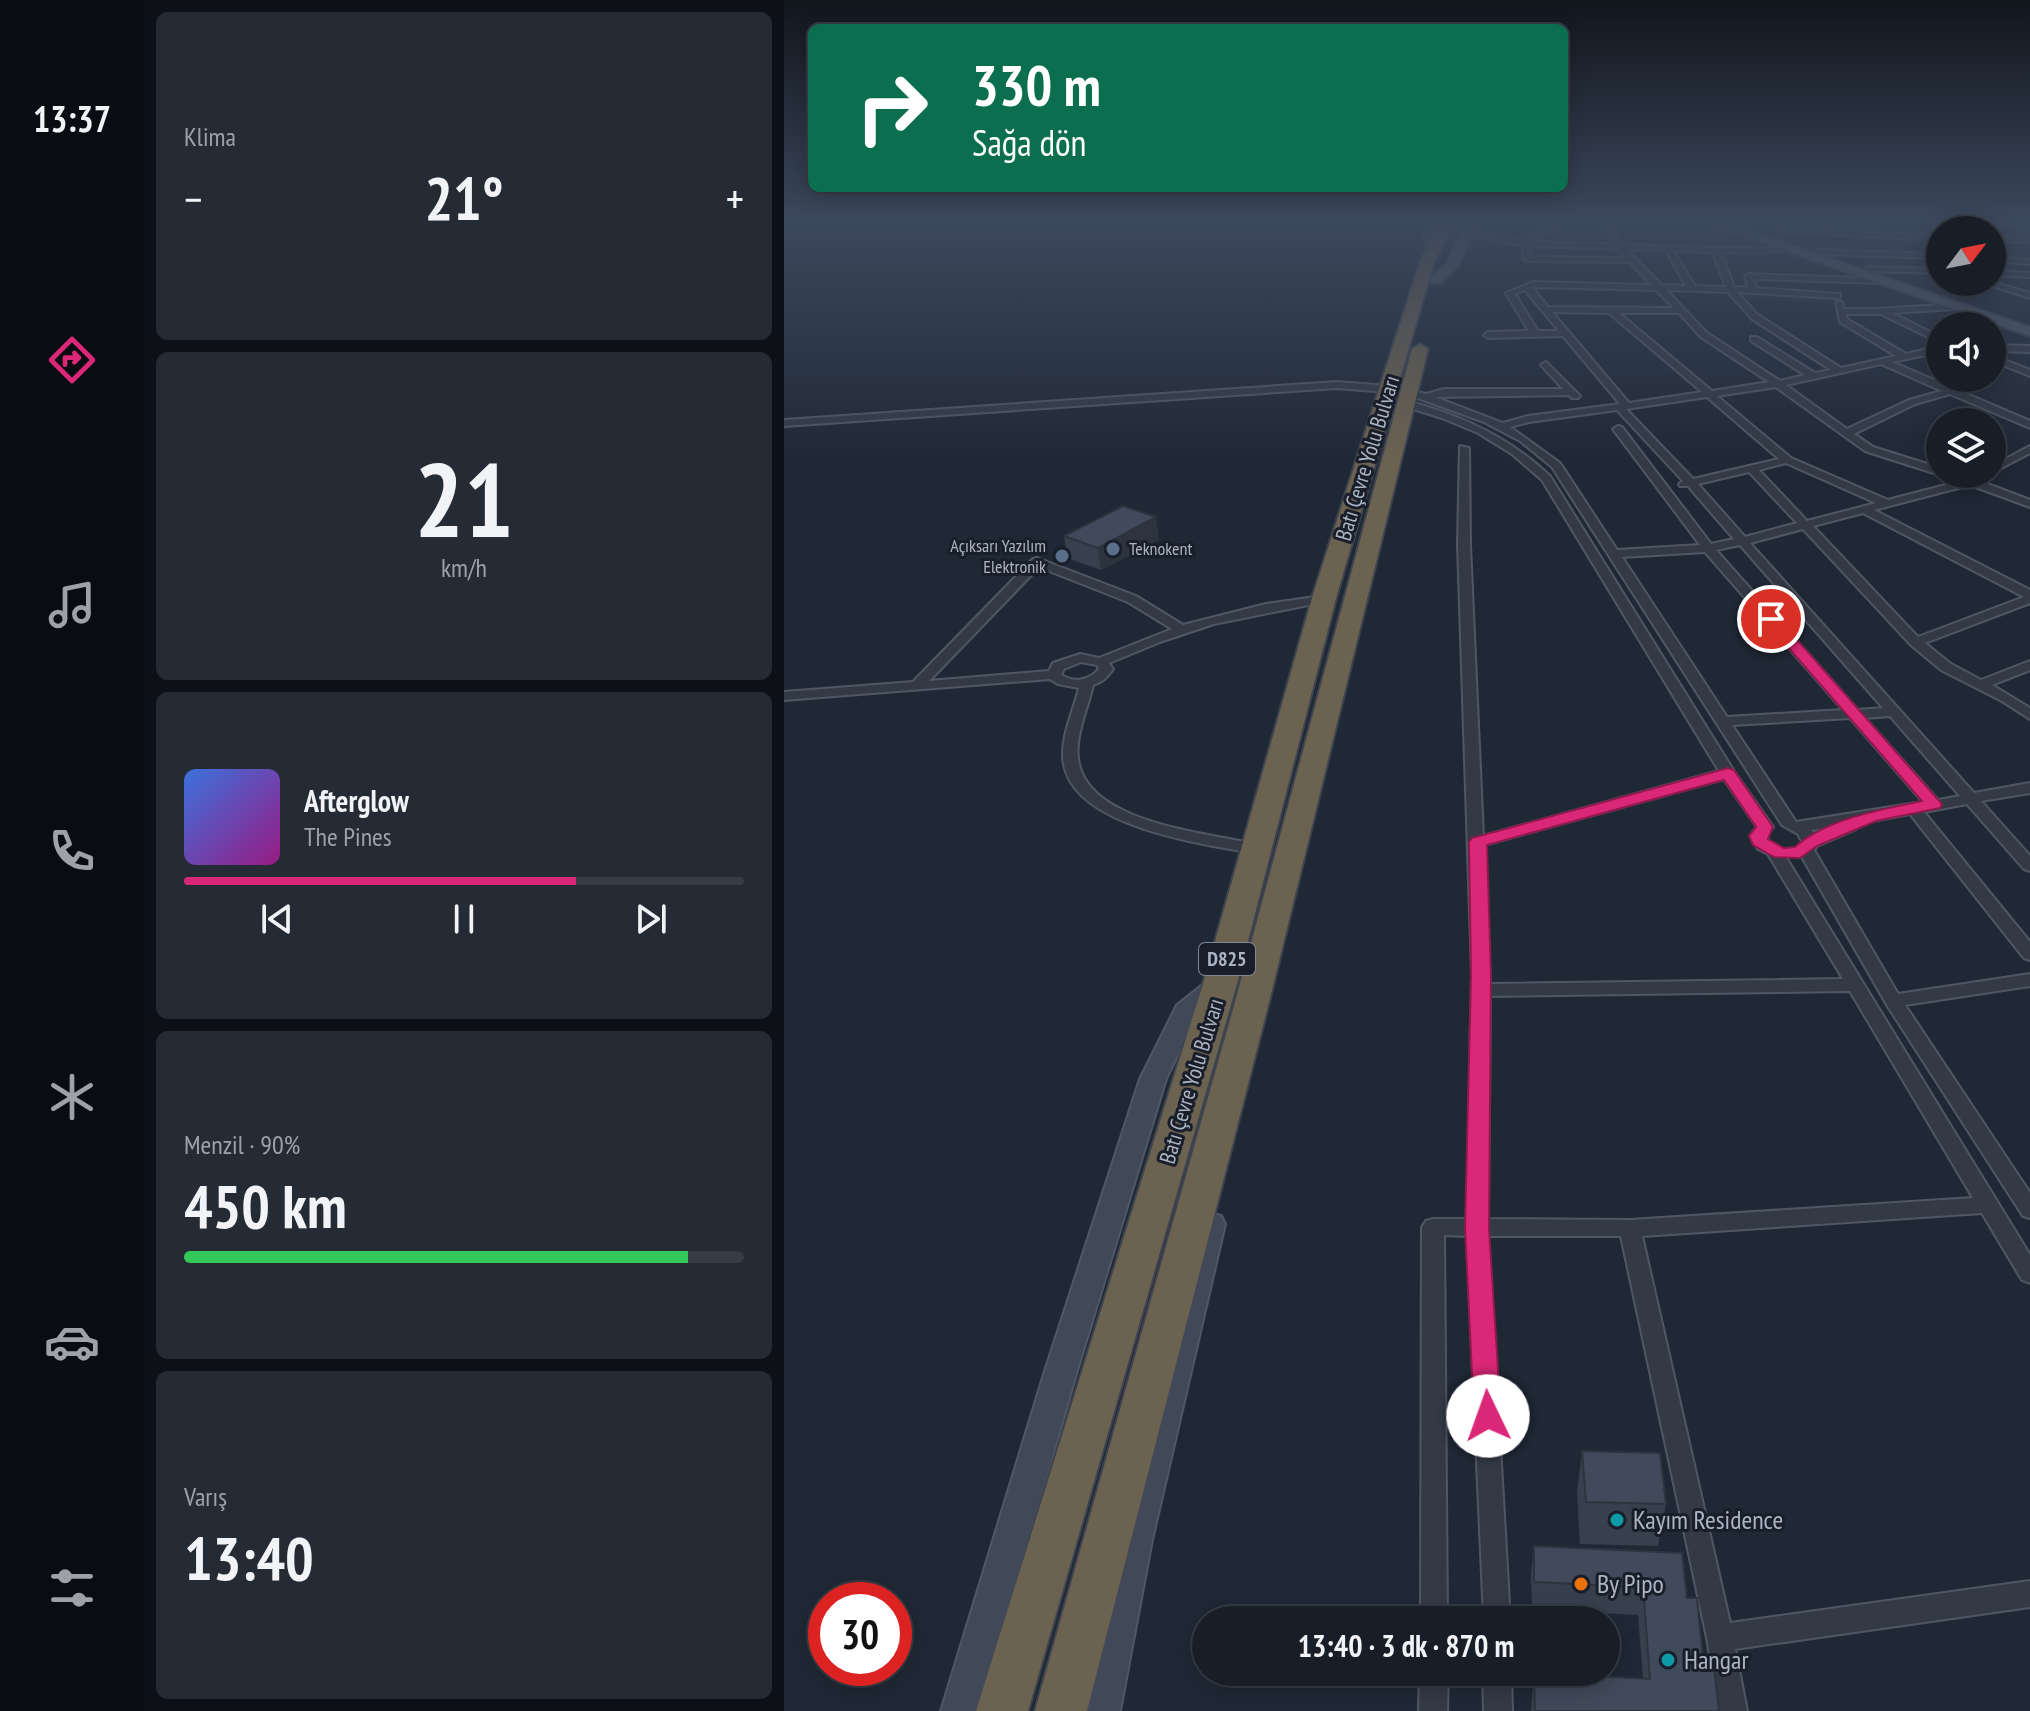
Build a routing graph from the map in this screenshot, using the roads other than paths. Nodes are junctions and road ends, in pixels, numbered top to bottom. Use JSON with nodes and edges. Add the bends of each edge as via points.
{"nodes":[{"id":1,"x":1427,"y":302,"type":"edge"},
{"id":2,"x":1515,"y":302,"type":"edge"},
{"id":3,"x":1538,"y":302,"type":"edge"},
{"id":4,"x":1670,"y":302,"type":"edge"},
{"id":5,"x":1742,"y":302,"type":"edge"},
{"id":6,"x":1838,"y":302,"type":"edge"},
{"id":7,"x":1942,"y":302,"type":"edge"},
{"id":8,"x":1964,"y":302,"type":"edge"},
{"id":9,"x":1954,"y":306,"type":"junction"},
{"id":10,"x":1544,"y":309,"type":"junction"},
{"id":11,"x":1612,"y":311,"type":"junction"},
{"id":12,"x":1678,"y":311,"type":"junction"},
{"id":13,"x":1840,"y":311,"type":"junction"},
{"id":14,"x":1881,"y":312,"type":"junction"},
{"id":15,"x":2030,"y":324,"type":"edge"},
{"id":16,"x":2030,"y":332,"type":"edge"},
{"id":17,"x":1565,"y":333,"type":"junction"},
{"id":18,"x":1926,"y":333,"type":"edge"},
{"id":19,"x":1535,"y":334,"type":"junction"},
{"id":20,"x":1488,"y":335,"type":"dead end"},
{"id":21,"x":1754,"y":339,"type":"dead end"},
{"id":22,"x":2030,"y":349,"type":"edge"},
{"id":23,"x":2006,"y":350,"type":"edge"},
{"id":24,"x":1926,"y":352,"type":"edge"},
{"id":25,"x":1903,"y":356,"type":"junction"},
{"id":26,"x":2006,"y":359,"type":"edge"},
{"id":27,"x":1881,"y":361,"type":"junction"},
{"id":28,"x":1546,"y":365,"type":"dead end"},
{"id":29,"x":1838,"y":370,"type":"junction"},
{"id":30,"x":2030,"y":373,"type":"edge"},
{"id":31,"x":1811,"y":375,"type":"junction"},
{"id":32,"x":1926,"y":382,"type":"edge"},
{"id":33,"x":1778,"y":384,"type":"junction"},
{"id":34,"x":1572,"y":392,"type":"junction"},
{"id":35,"x":1948,"y":392,"type":"joint"},
{"id":36,"x":1709,"y":394,"type":"junction"},
{"id":37,"x":1407,"y":396,"type":"junction"},
{"id":38,"x":1623,"y":406,"type":"junction"},
{"id":39,"x":1589,"y":410,"type":"junction"},
{"id":40,"x":2030,"y":414,"type":"edge"},
{"id":41,"x":2008,"y":417,"type":"junction"},
{"id":42,"x":784,"y":423,"type":"edge"},
{"id":43,"x":2030,"y":425,"type":"edge"},
{"id":44,"x":1504,"y":426,"type":"junction"},
{"id":45,"x":1618,"y":429,"type":"dead end"},
{"id":46,"x":1847,"y":433,"type":"junction"},
{"id":47,"x":1533,"y":443,"type":"junction"},
{"id":48,"x":1464,"y":448,"type":"dead end"},
{"id":49,"x":2030,"y":449,"type":"edge"},
{"id":50,"x":1513,"y":450,"type":"junction"},
{"id":51,"x":1787,"y":460,"type":"junction"},
{"id":52,"x":2006,"y":462,"type":"edge"},
{"id":53,"x":1926,"y":467,"type":"edge"},
{"id":54,"x":1752,"y":469,"type":"junction"},
{"id":55,"x":1690,"y":482,"type":"junction"},
{"id":56,"x":1662,"y":488,"type":"junction"},
{"id":57,"x":1948,"y":488,"type":"edge"},
{"id":58,"x":1987,"y":488,"type":"edge"},
{"id":59,"x":1887,"y":504,"type":"junction"},
{"id":60,"x":2030,"y":504,"type":"edge"},
{"id":61,"x":1865,"y":510,"type":"junction"},
{"id":62,"x":1805,"y":527,"type":"junction"},
{"id":63,"x":1743,"y":541,"type":"junction"},
{"id":64,"x":1708,"y":548,"type":"junction"},
{"id":65,"x":1616,"y":554,"type":"junction"},
{"id":66,"x":2030,"y":597,"type":"edge"},
{"id":67,"x":1324,"y":598,"type":"junction"},
{"id":68,"x":1179,"y":628,"type":"junction"},
{"id":69,"x":1916,"y":642,"type":"junction"},
{"id":70,"x":1101,"y":662,"type":"junction"},
{"id":71,"x":2030,"y":665,"type":"edge"},
{"id":72,"x":1054,"y":675,"type":"junction"},
{"id":73,"x":1087,"y":683,"type":"junction"},
{"id":74,"x":918,"y":684,"type":"junction"},
{"id":75,"x":1980,"y":685,"type":"junction"},
{"id":76,"x":784,"y":696,"type":"edge"},
{"id":77,"x":1893,"y":712,"type":"junction"},
{"id":78,"x":1855,"y":714,"type":"junction"},
{"id":79,"x":2030,"y":715,"type":"edge"},
{"id":80,"x":1723,"y":721,"type":"junction"},
{"id":81,"x":1728,"y":773,"type":"junction"},
{"id":82,"x":2030,"y":788,"type":"edge"},
{"id":83,"x":1969,"y":797,"type":"junction"},
{"id":84,"x":1933,"y":804,"type":"junction"},
{"id":85,"x":1913,"y":808,"type":"junction"},
{"id":86,"x":1872,"y":816,"type":"junction"},
{"id":87,"x":1793,"y":826,"type":"junction"},
{"id":88,"x":1765,"y":827,"type":"junction"},
{"id":89,"x":1478,"y":842,"type":"junction"},
{"id":90,"x":1808,"y":846,"type":"junction"},
{"id":91,"x":1258,"y":849,"type":"junction"},
{"id":92,"x":1774,"y":851,"type":"junction"},
{"id":93,"x":2030,"y":866,"type":"edge"},
{"id":94,"x":2030,"y":954,"type":"edge"},
{"id":95,"x":2030,"y":980,"type":"edge"},
{"id":96,"x":1220,"y":984,"type":"junction"},
{"id":97,"x":1853,"y":985,"type":"junction"},
{"id":98,"x":1481,"y":990,"type":"junction"},
{"id":99,"x":1893,"y":1001,"type":"junction"},
{"id":100,"x":1988,"y":1205,"type":"junction"},
{"id":101,"x":2030,"y":1210,"type":"edge"},
{"id":102,"x":1477,"y":1228,"type":"junction"},
{"id":103,"x":1630,"y":1228,"type":"junction"},
{"id":104,"x":2030,"y":1274,"type":"edge"},
{"id":105,"x":2030,"y":1594,"type":"edge"},
{"id":106,"x":1434,"y":1606,"type":"edge"},
{"id":107,"x":1496,"y":1606,"type":"edge"},
{"id":108,"x":1720,"y":1638,"type":"junction"},
{"id":109,"x":1434,"y":1686,"type":"edge"},
{"id":110,"x":1497,"y":1686,"type":"edge"},
{"id":111,"x":989,"y":1706,"type":"edge"},
{"id":112,"x":1075,"y":1708,"type":"edge"},
{"id":113,"x":1433,"y":1711,"type":"edge"},
{"id":114,"x":1498,"y":1711,"type":"edge"},
{"id":115,"x":1733,"y":1711,"type":"edge"}],
"edges":[{"from":1,"to":37,"type":"highway","name":"Batı Çevre Yolu Bulvarı","number":"D825"},
{"from":2,"to":19,"type":"street"},
{"from":3,"to":10,"type":"street"},
{"from":4,"to":12,"type":"street"},
{"from":5,"to":29,"type":"street","via":[[1755,317]]},
{"from":6,"to":13,"type":"street"},
{"from":7,"to":9,"type":"main road"},
{"from":8,"to":15,"type":"main road"},
{"from":9,"to":14,"type":"street"},
{"from":9,"to":16,"type":"main road"},
{"from":10,"to":11,"type":"street"},
{"from":10,"to":17,"type":"street"},
{"from":11,"to":12,"type":"street"},
{"from":11,"to":36,"type":"street"},
{"from":12,"to":33,"type":"street","via":[[1704,335]]},
{"from":13,"to":14,"type":"street"},
{"from":13,"to":25,"type":"street","via":[[1843,320]]},
{"from":14,"to":18,"type":"street"},
{"from":17,"to":19,"type":"street"},
{"from":17,"to":38,"type":"street"},
{"from":19,"to":20,"type":"street"},
{"from":21,"to":31,"type":"street"},
{"from":22,"to":23,"type":"street"},
{"from":24,"to":25,"type":"street"},
{"from":25,"to":27,"type":"street"},
{"from":26,"to":30,"type":"street"},
{"from":27,"to":29,"type":"street"},
{"from":27,"to":32,"type":"street"},
{"from":28,"to":34,"type":"street"},
{"from":29,"to":31,"type":"street"},
{"from":31,"to":33,"type":"street"},
{"from":33,"to":36,"type":"street"},
{"from":33,"to":46,"type":"street"},
{"from":34,"to":37,"type":"street"},
{"from":34,"to":39,"type":"street"},
{"from":35,"to":41,"type":"street"},
{"from":35,"to":46,"type":"street","via":[[1912,402]]},
{"from":36,"to":38,"type":"street"},
{"from":36,"to":51,"type":"street"},
{"from":37,"to":42,"type":"street","via":[[1322,386]]},
{"from":37,"to":44,"type":"street"},
{"from":37,"to":50,"type":"street"},
{"from":37,"to":67,"type":"highway","name":"Batı Çevre Yolu Bulvarı","number":"D825"},
{"from":37,"to":112,"type":"highway","name":"Batı Çevre Yolu Bulvarı","number":"D825"},
{"from":38,"to":39,"type":"street"},
{"from":38,"to":55,"type":"street"},
{"from":39,"to":44,"type":"street"},
{"from":40,"to":41,"type":"street"},
{"from":41,"to":43,"type":"street"},
{"from":44,"to":47,"type":"street"},
{"from":45,"to":56,"type":"street"},
{"from":46,"to":53,"type":"street","via":[[1869,449]]},
{"from":47,"to":50,"type":"street"},
{"from":47,"to":65,"type":"street","via":[[1556,465]]},
{"from":48,"to":89,"type":"street"},
{"from":49,"to":52,"type":"street"},
{"from":50,"to":81,"type":"street","via":[[1546,478],[1562,502]]},
{"from":51,"to":54,"type":"street"},
{"from":51,"to":59,"type":"street"},
{"from":54,"to":55,"type":"street"},
{"from":54,"to":62,"type":"street"},
{"from":55,"to":56,"type":"street"},
{"from":55,"to":63,"type":"street"},
{"from":56,"to":64,"type":"street"},
{"from":57,"to":59,"type":"street"},
{"from":58,"to":60,"type":"street"},
{"from":59,"to":61,"type":"street"},
{"from":61,"to":62,"type":"street"},
{"from":61,"to":66,"type":"street"},
{"from":62,"to":63,"type":"street"},
{"from":62,"to":69,"type":"street"},
{"from":63,"to":64,"type":"street"},
{"from":63,"to":77,"type":"street"},
{"from":64,"to":65,"type":"street"},
{"from":64,"to":78,"type":"street"},
{"from":65,"to":80,"type":"street"},
{"from":66,"to":69,"type":"street"},
{"from":67,"to":68,"type":"street"},
{"from":67,"to":91,"type":"highway","name":"Batı Çevre Yolu Bulvarı","number":"D825"},
{"from":68,"to":70,"type":"street"},
{"from":68,"to":74,"type":"street","via":[[1132,599],[1037,562]]},
{"from":69,"to":75,"type":"street","via":[[1946,667]]},
{"from":70,"to":72,"type":"street","via":[[1072,660],[1058,666]]},
{"from":70,"to":73,"type":"street","via":[[1104,673]]},
{"from":71,"to":75,"type":"street"},
{"from":72,"to":73,"type":"street","via":[[1069,684]]},
{"from":72,"to":74,"type":"street"},
{"from":73,"to":91,"type":"street","via":[[1070,758],[1080,787],[1111,811]]},
{"from":74,"to":76,"type":"street"},
{"from":75,"to":79,"type":"street"},
{"from":77,"to":78,"type":"street"},
{"from":77,"to":83,"type":"street"},
{"from":78,"to":80,"type":"street"},
{"from":78,"to":84,"type":"street"},
{"from":80,"to":87,"type":"street"},
{"from":81,"to":88,"type":"street"},
{"from":81,"to":89,"type":"street"},
{"from":82,"to":83,"type":"street"},
{"from":83,"to":84,"type":"street"},
{"from":83,"to":93,"type":"street"},
{"from":84,"to":85,"type":"street"},
{"from":85,"to":86,"type":"street"},
{"from":85,"to":94,"type":"street"},
{"from":86,"to":87,"type":"street"},
{"from":86,"to":90,"type":"street"},
{"from":87,"to":88,"type":"street"},
{"from":87,"to":90,"type":"street","via":[[1807,834]]},
{"from":88,"to":92,"type":"street","via":[[1758,836]]},
{"from":89,"to":98,"type":"street"},
{"from":90,"to":92,"type":"street","via":[[1794,854]]},
{"from":90,"to":99,"type":"street"},
{"from":91,"to":96,"type":"highway","name":"Batı Çevre Yolu Bulvarı","number":"D825"},
{"from":92,"to":97,"type":"street"},
{"from":95,"to":99,"type":"street"},
{"from":96,"to":111,"type":"highway","name":"Batı Çevre Yolu Bulvarı","number":"D825"},
{"from":96,"to":111,"type":"street","via":[[1186,1011],[1153,1079],[1060,1374]]},
{"from":97,"to":98,"type":"street"},
{"from":97,"to":100,"type":"street"},
{"from":98,"to":102,"type":"street"},
{"from":99,"to":101,"type":"street"},
{"from":100,"to":103,"type":"street"},
{"from":100,"to":104,"type":"street"},
{"from":102,"to":103,"type":"street"},
{"from":102,"to":106,"type":"street","via":[[1433,1227]]},
{"from":102,"to":107,"type":"street"},
{"from":103,"to":108,"type":"street"},
{"from":105,"to":108,"type":"street"},
{"from":108,"to":115,"type":"street"},
{"from":109,"to":113,"type":"street"},
{"from":110,"to":114,"type":"street"}]}
